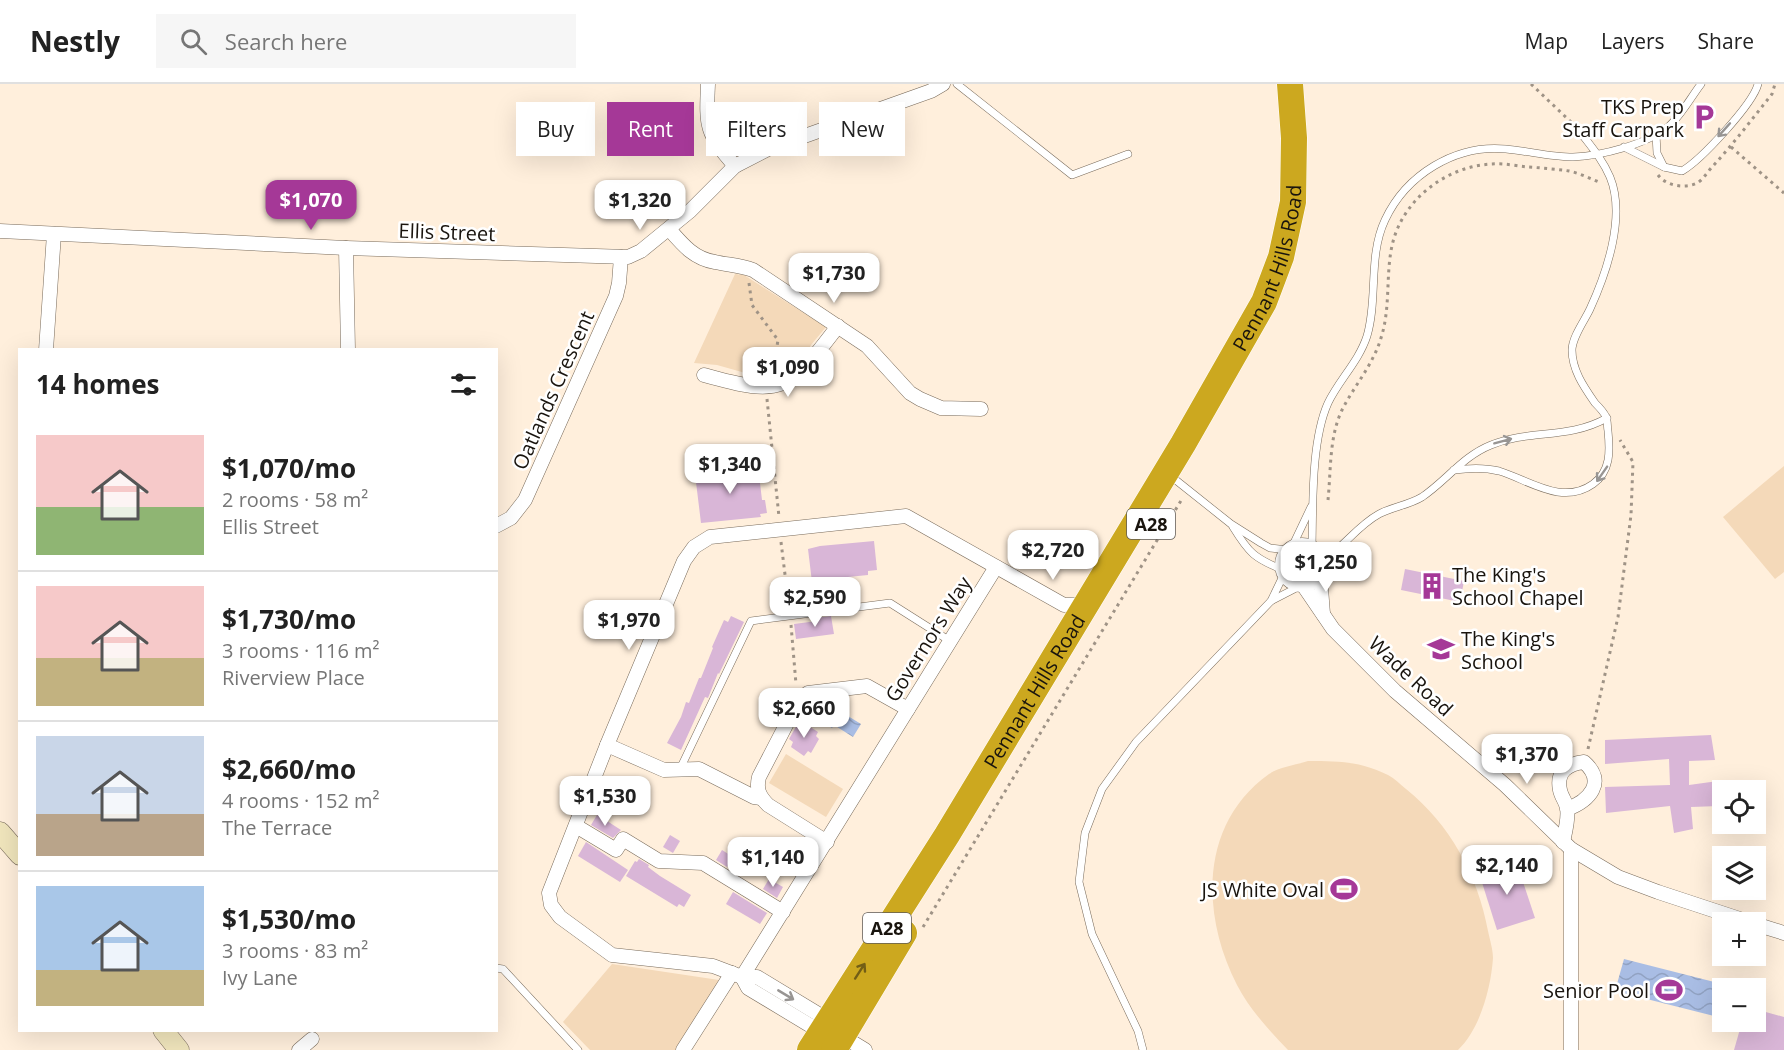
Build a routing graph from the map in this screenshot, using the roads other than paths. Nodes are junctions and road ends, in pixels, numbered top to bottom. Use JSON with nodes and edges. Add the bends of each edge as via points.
{"nodes":[{"id":1,"x":708,"y":84,"type":"edge"},
{"id":2,"x":943,"y":84,"type":"edge"},
{"id":3,"x":957,"y":84,"type":"edge"},
{"id":4,"x":1290,"y":84,"type":"edge"},
{"id":5,"x":1307,"y":84,"type":"edge"},
{"id":6,"x":1701,"y":84,"type":"edge"},
{"id":7,"x":1758,"y":84,"type":"edge"},
{"id":8,"x":1577,"y":128,"type":"road end"},
{"id":9,"x":1656,"y":134,"type":"junction"},
{"id":10,"x":1624,"y":147,"type":"junction"},
{"id":11,"x":1128,"y":154,"type":"dead end"},
{"id":12,"x":1598,"y":154,"type":"junction"},
{"id":13,"x":735,"y":166,"type":"junction"},
{"id":14,"x":1664,"y":166,"type":"junction"},
{"id":15,"x":669,"y":229,"type":"junction"},
{"id":16,"x":0,"y":231,"type":"edge"},
{"id":17,"x":54,"y":234,"type":"junction"},
{"id":18,"x":346,"y":248,"type":"junction"},
{"id":19,"x":621,"y":257,"type":"junction"},
{"id":20,"x":838,"y":326,"type":"junction"},
{"id":21,"x":46,"y":348,"type":"edge"},
{"id":22,"x":348,"y":348,"type":"edge"},
{"id":23,"x":704,"y":375,"type":"dead end"},
{"id":24,"x":981,"y":409,"type":"dead end"},
{"id":25,"x":1606,"y":418,"type":"junction"},
{"id":26,"x":1454,"y":470,"type":"junction"},
{"id":27,"x":1182,"y":485,"type":"junction"},
{"id":28,"x":1312,"y":504,"type":"junction"},
{"id":29,"x":1231,"y":524,"type":"junction"},
{"id":30,"x":498,"y":525,"type":"edge"},
{"id":31,"x":1312,"y":547,"type":"junction"},
{"id":32,"x":1290,"y":549,"type":"junction"},
{"id":33,"x":996,"y":567,"type":"junction"},
{"id":34,"x":1321,"y":568,"type":"junction"},
{"id":35,"x":1283,"y":572,"type":"junction"},
{"id":36,"x":1303,"y":585,"type":"junction"},
{"id":37,"x":1271,"y":601,"type":"junction"},
{"id":38,"x":1075,"y":605,"type":"junction"},
{"id":39,"x":1323,"y":616,"type":"junction"},
{"id":40,"x":950,"y":641,"type":"junction"},
{"id":41,"x":908,"y":709,"type":"junction"},
{"id":42,"x":607,"y":745,"type":"junction"},
{"id":43,"x":680,"y":769,"type":"junction"},
{"id":44,"x":761,"y":798,"type":"junction"},
{"id":45,"x":1568,"y":809,"type":"junction"},
{"id":46,"x":576,"y":826,"type":"junction"},
{"id":47,"x":0,"y":832,"type":"edge"},
{"id":48,"x":826,"y":842,"type":"junction"},
{"id":49,"x":1567,"y":846,"type":"junction"},
{"id":50,"x":18,"y":853,"type":"edge"},
{"id":51,"x":783,"y":912,"type":"junction"},
{"id":52,"x":1719,"y":912,"type":"edge"},
{"id":53,"x":1766,"y":927,"type":"edge"},
{"id":54,"x":1784,"y":933,"type":"edge"},
{"id":55,"x":498,"y":968,"type":"edge"},
{"id":56,"x":737,"y":975,"type":"junction"},
{"id":57,"x":165,"y":1032,"type":"edge"},
{"id":58,"x":827,"y":1037,"type":"edge"},
{"id":59,"x":312,"y":1039,"type":"dead end"},
{"id":60,"x":179,"y":1050,"type":"edge"},
{"id":61,"x":299,"y":1050,"type":"edge"},
{"id":62,"x":579,"y":1050,"type":"edge"},
{"id":63,"x":683,"y":1050,"type":"edge"},
{"id":64,"x":865,"y":1050,"type":"edge"},
{"id":65,"x":1143,"y":1050,"type":"edge"},
{"id":66,"x":1571,"y":1050,"type":"edge"}],
"edges":[{"from":1,"to":13,"type":"street","via":[[708,127]]},
{"from":2,"to":13,"type":"street","name":"Ellis Street","via":[[931,92],[768,149]]},
{"from":3,"to":11,"type":"lane","via":[[1071,175]]},
{"from":4,"to":38,"type":"highway","name":"Pennant Hills Road","number":"A28","via":[[1293,202],[1281,257],[1264,302],[1183,444]]},
{"from":5,"to":27,"type":"highway","name":"Pennant Hills Road","number":"A28","via":[[1310,192],[1300,247],[1272,322]]},
{"from":6,"to":9,"type":"lane","via":[[1669,126]]},
{"from":7,"to":14,"type":"lane","one_way":true,"via":[[1746,105],[1694,164],[1682,171]]},
{"from":8,"to":12,"type":"lane"},
{"from":9,"to":10,"type":"lane"},
{"from":9,"to":14,"type":"lane","via":[[1657,153]]},
{"from":10,"to":12,"type":"lane"},
{"from":10,"to":14,"type":"lane"},
{"from":12,"to":25,"type":"lane","via":[[1616,197],[1616,225],[1606,268],[1572,346],[1574,367]]},
{"from":12,"to":28,"type":"lane","via":[[1573,157],[1486,148],[1442,161],[1404,190],[1383,223],[1366,337],[1322,419]]},
{"from":13,"to":15,"type":"street","name":"Ellis Street"},
{"from":15,"to":19,"type":"street","name":"Ellis Street","via":[[636,254]]},
{"from":15,"to":20,"type":"street","via":[[699,258],[753,270]]},
{"from":16,"to":17,"type":"street","name":"Ellis Street"},
{"from":17,"to":18,"type":"street","name":"Ellis Street"},
{"from":17,"to":21,"type":"street"},
{"from":18,"to":19,"type":"street","name":"Ellis Street"},
{"from":18,"to":22,"type":"street"},
{"from":19,"to":30,"type":"street","name":"Oatlands Crescent","via":[[616,296],[525,500],[511,518]]},
{"from":20,"to":23,"type":"street","via":[[805,369],[789,381],[756,388]]},
{"from":20,"to":24,"type":"street","via":[[873,351],[920,399],[941,408]]},
{"from":26,"to":25,"type":"lane","one_way":true,"via":[[1492,444],[1571,432]]},
{"from":25,"to":26,"type":"lane","one_way":true,"via":[[1608,464],[1592,486],[1574,493],[1557,493],[1487,469]]},
{"from":26,"to":34,"type":"lane","via":[[1422,497],[1366,523]]},
{"from":27,"to":29,"type":"lane"},
{"from":27,"to":58,"type":"highway","name":"Pennant Hills Road","number":"A28"},
{"from":28,"to":31,"type":"lane"},
{"from":28,"to":32,"type":"lane"},
{"from":29,"to":32,"type":"lane","via":[[1270,548]]},
{"from":29,"to":35,"type":"lane","via":[[1260,561]]},
{"from":31,"to":32,"type":"street","via":[[1302,544]]},
{"from":31,"to":34,"type":"street","via":[[1320,555]]},
{"from":32,"to":35,"type":"street","via":[[1282,560]]},
{"from":33,"to":38,"type":"street"},
{"from":33,"to":40,"type":"street","name":"Governors Way"},
{"from":33,"to":42,"type":"street","via":[[906,516],[710,537],[684,561]]},
{"from":34,"to":36,"type":"street","via":[[1313,582]]},
{"from":34,"to":39,"type":"street"},
{"from":35,"to":36,"type":"street","via":[[1291,582]]},
{"from":35,"to":37,"type":"lane"},
{"from":36,"to":37,"type":"lane"},
{"from":36,"to":39,"type":"street","name":"Wade Road"},
{"from":37,"to":65,"type":"lane","via":[[1136,742],[1102,789],[1084,833],[1079,882],[1092,934],[1138,1031]]},
{"from":58,"to":38,"type":"highway","name":"Pennant Hills Road","number":"A28","one_way":true},
{"from":39,"to":49,"type":"street","name":"Wade Road","via":[[1395,691],[1505,785]]},
{"from":40,"to":41,"type":"street","name":"Governors Way"},
{"from":40,"to":43,"type":"lane","via":[[890,603],[752,621]]},
{"from":41,"to":44,"type":"street","via":[[867,686],[808,693],[799,700],[759,777]]},
{"from":41,"to":48,"type":"street","name":"Governors Way"},
{"from":42,"to":43,"type":"street","via":[[664,770]]},
{"from":42,"to":46,"type":"street"},
{"from":43,"to":44,"type":"street","via":[[699,769]]},
{"from":44,"to":48,"type":"street"},
{"from":45,"to":45,"type":"street","via":[[1589,797],[1594,785],[1591,768],[1584,762],[1564,768],[1560,776],[1560,789]]},
{"from":45,"to":49,"type":"street"},
{"from":46,"to":51,"type":"street","via":[[616,850],[623,839],[659,861],[703,863]]},
{"from":46,"to":56,"type":"street","via":[[549,893],[551,905],[560,917],[612,956],[713,966]]},
{"from":47,"to":50,"type":"main road"},
{"from":48,"to":51,"type":"street","name":"Governors Way"},
{"from":49,"to":52,"type":"street","name":"Wade Road","via":[[1618,877]]},
{"from":49,"to":66,"type":"street"},
{"from":51,"to":56,"type":"street","name":"Governors Way"},
{"from":53,"to":54,"type":"street"},
{"from":55,"to":62,"type":"lane"},
{"from":56,"to":58,"type":"street","via":[[748,988]]},
{"from":56,"to":63,"type":"street","name":"Governors Way"},
{"from":57,"to":60,"type":"main road"},
{"from":58,"to":64,"type":"street"},
{"from":59,"to":61,"type":"street"}]}
